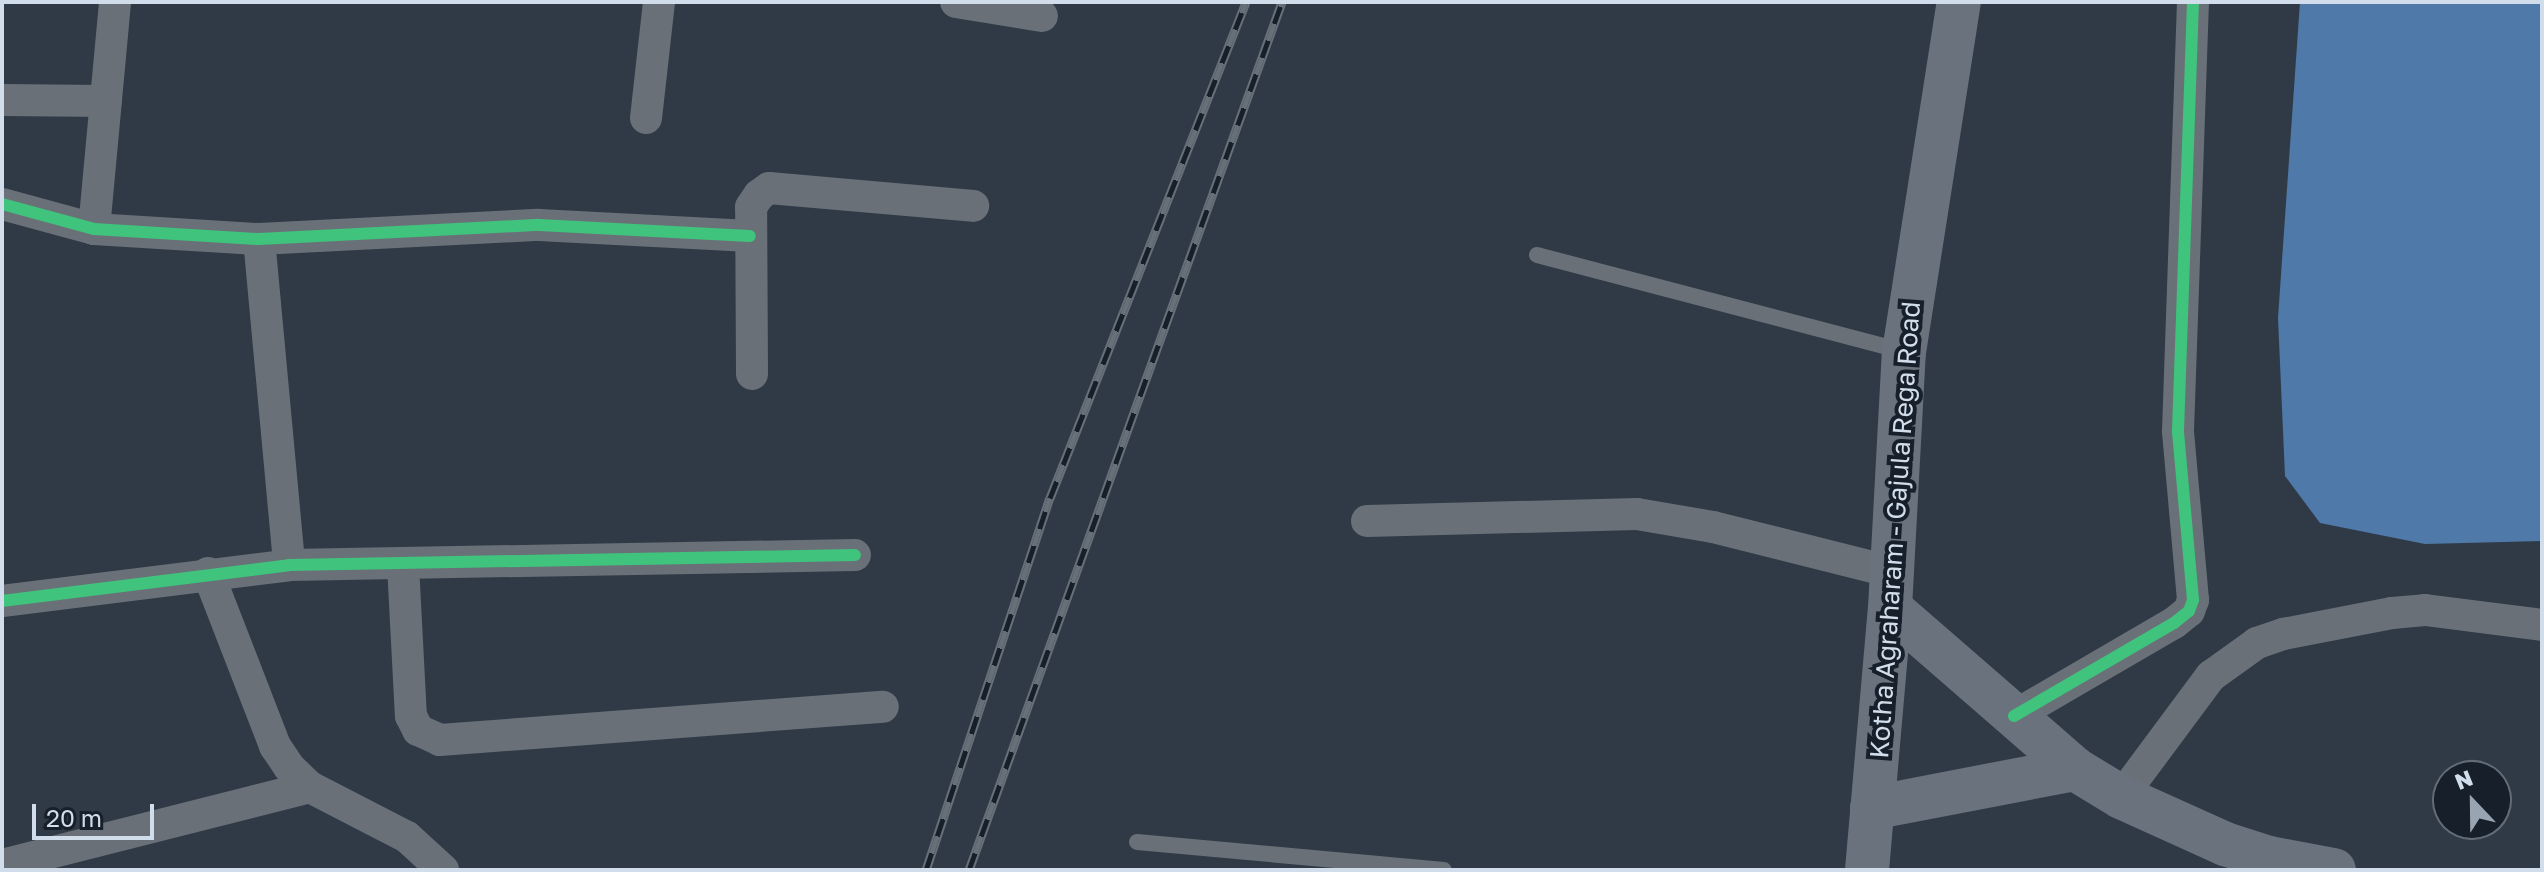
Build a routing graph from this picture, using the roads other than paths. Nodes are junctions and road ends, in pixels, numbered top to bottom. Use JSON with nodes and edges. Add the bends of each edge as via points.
{"nodes":[{"id":1,"x":115,"y":2,"type":"edge"},
{"id":2,"x":659,"y":2,"type":"edge"},
{"id":3,"x":956,"y":2,"type":"edge"},
{"id":4,"x":1959,"y":2,"type":"edge"},
{"id":5,"x":2193,"y":2,"type":"edge"},
{"id":6,"x":1042,"y":16,"type":"dead end"},
{"id":7,"x":2,"y":100,"type":"edge"},
{"id":8,"x":106,"y":101,"type":"junction"},
{"id":9,"x":646,"y":118,"type":"dead end"},
{"id":10,"x":2,"y":204,"type":"edge"},
{"id":11,"x":973,"y":206,"type":"dead end"},
{"id":12,"x":94,"y":229,"type":"junction"},
{"id":13,"x":750,"y":236,"type":"junction"},
{"id":14,"x":259,"y":239,"type":"junction"},
{"id":15,"x":1537,"y":255,"type":"dead end"},
{"id":16,"x":1904,"y":352,"type":"junction"},
{"id":17,"x":752,"y":374,"type":"dead end"},
{"id":18,"x":1367,"y":521,"type":"dead end"},
{"id":19,"x":855,"y":555,"type":"dead end"},
{"id":20,"x":289,"y":565,"type":"junction"},
{"id":21,"x":403,"y":565,"type":"junction"},
{"id":22,"x":208,"y":573,"type":"junction"},
{"id":23,"x":1891,"y":590,"type":"junction"},
{"id":24,"x":2,"y":601,"type":"edge"},
{"id":25,"x":2542,"y":625,"type":"edge"},
{"id":26,"x":883,"y":707,"type":"dead end"},
{"id":27,"x":2014,"y":716,"type":"junction"},
{"id":28,"x":2075,"y":769,"type":"junction"},
{"id":29,"x":310,"y":787,"type":"junction"},
{"id":30,"x":2121,"y":797,"type":"junction"},
{"id":31,"x":1872,"y":808,"type":"junction"},
{"id":32,"x":1137,"y":842,"type":"dead end"},
{"id":33,"x":2223,"y":857,"type":"edge"},
{"id":34,"x":2,"y":865,"type":"edge"},
{"id":35,"x":443,"y":870,"type":"edge"},
{"id":36,"x":1444,"y":870,"type":"edge"},
{"id":37,"x":1867,"y":870,"type":"edge"},
{"id":38,"x":2334,"y":870,"type":"edge"}],
"edges":[{"from":1,"to":8,"type":"street"},
{"from":2,"to":9,"type":"street"},
{"from":3,"to":6,"type":"street"},
{"from":4,"to":16,"type":"main road","name":"Kotha Agraharam - Gajula Rega Road"},
{"from":5,"to":27,"type":"street","via":[[2178,431],[2193,600],[2174,623]]},
{"from":7,"to":8,"type":"street"},
{"from":8,"to":12,"type":"street"},
{"from":10,"to":12,"type":"street"},
{"from":11,"to":13,"type":"street","via":[[769,188],[751,207]]},
{"from":12,"to":14,"type":"street"},
{"from":13,"to":14,"type":"street","via":[[539,225]]},
{"from":13,"to":17,"type":"street"},
{"from":14,"to":20,"type":"street"},
{"from":15,"to":16,"type":"lane"},
{"from":16,"to":23,"type":"main road","name":"Kotha Agraharam - Gajula Rega Road"},
{"from":18,"to":23,"type":"street","via":[[1637,514],[1713,527]]},
{"from":19,"to":21,"type":"street"},
{"from":20,"to":21,"type":"street"},
{"from":20,"to":22,"type":"street"},
{"from":21,"to":26,"type":"street","via":[[411,716],[418,730],[440,740]]},
{"from":22,"to":24,"type":"street"},
{"from":22,"to":29,"type":"street","via":[[275,746]]},
{"from":23,"to":27,"type":"main road"},
{"from":23,"to":31,"type":"main road","name":"Kotha Agraharam - Gajula Rega Road"},
{"from":25,"to":30,"type":"street","via":[[2425,610],[2257,643],[2211,676]]},
{"from":27,"to":28,"type":"main road"},
{"from":28,"to":30,"type":"main road"},
{"from":28,"to":31,"type":"main road"},
{"from":29,"to":34,"type":"street"},
{"from":29,"to":35,"type":"street","via":[[407,837]]},
{"from":30,"to":33,"type":"main road"},
{"from":31,"to":37,"type":"main road","name":"Kotha Agraharam - Gajula Rega Road"},
{"from":32,"to":36,"type":"lane"},
{"from":33,"to":38,"type":"main road","via":[[2269,858]]}]}
